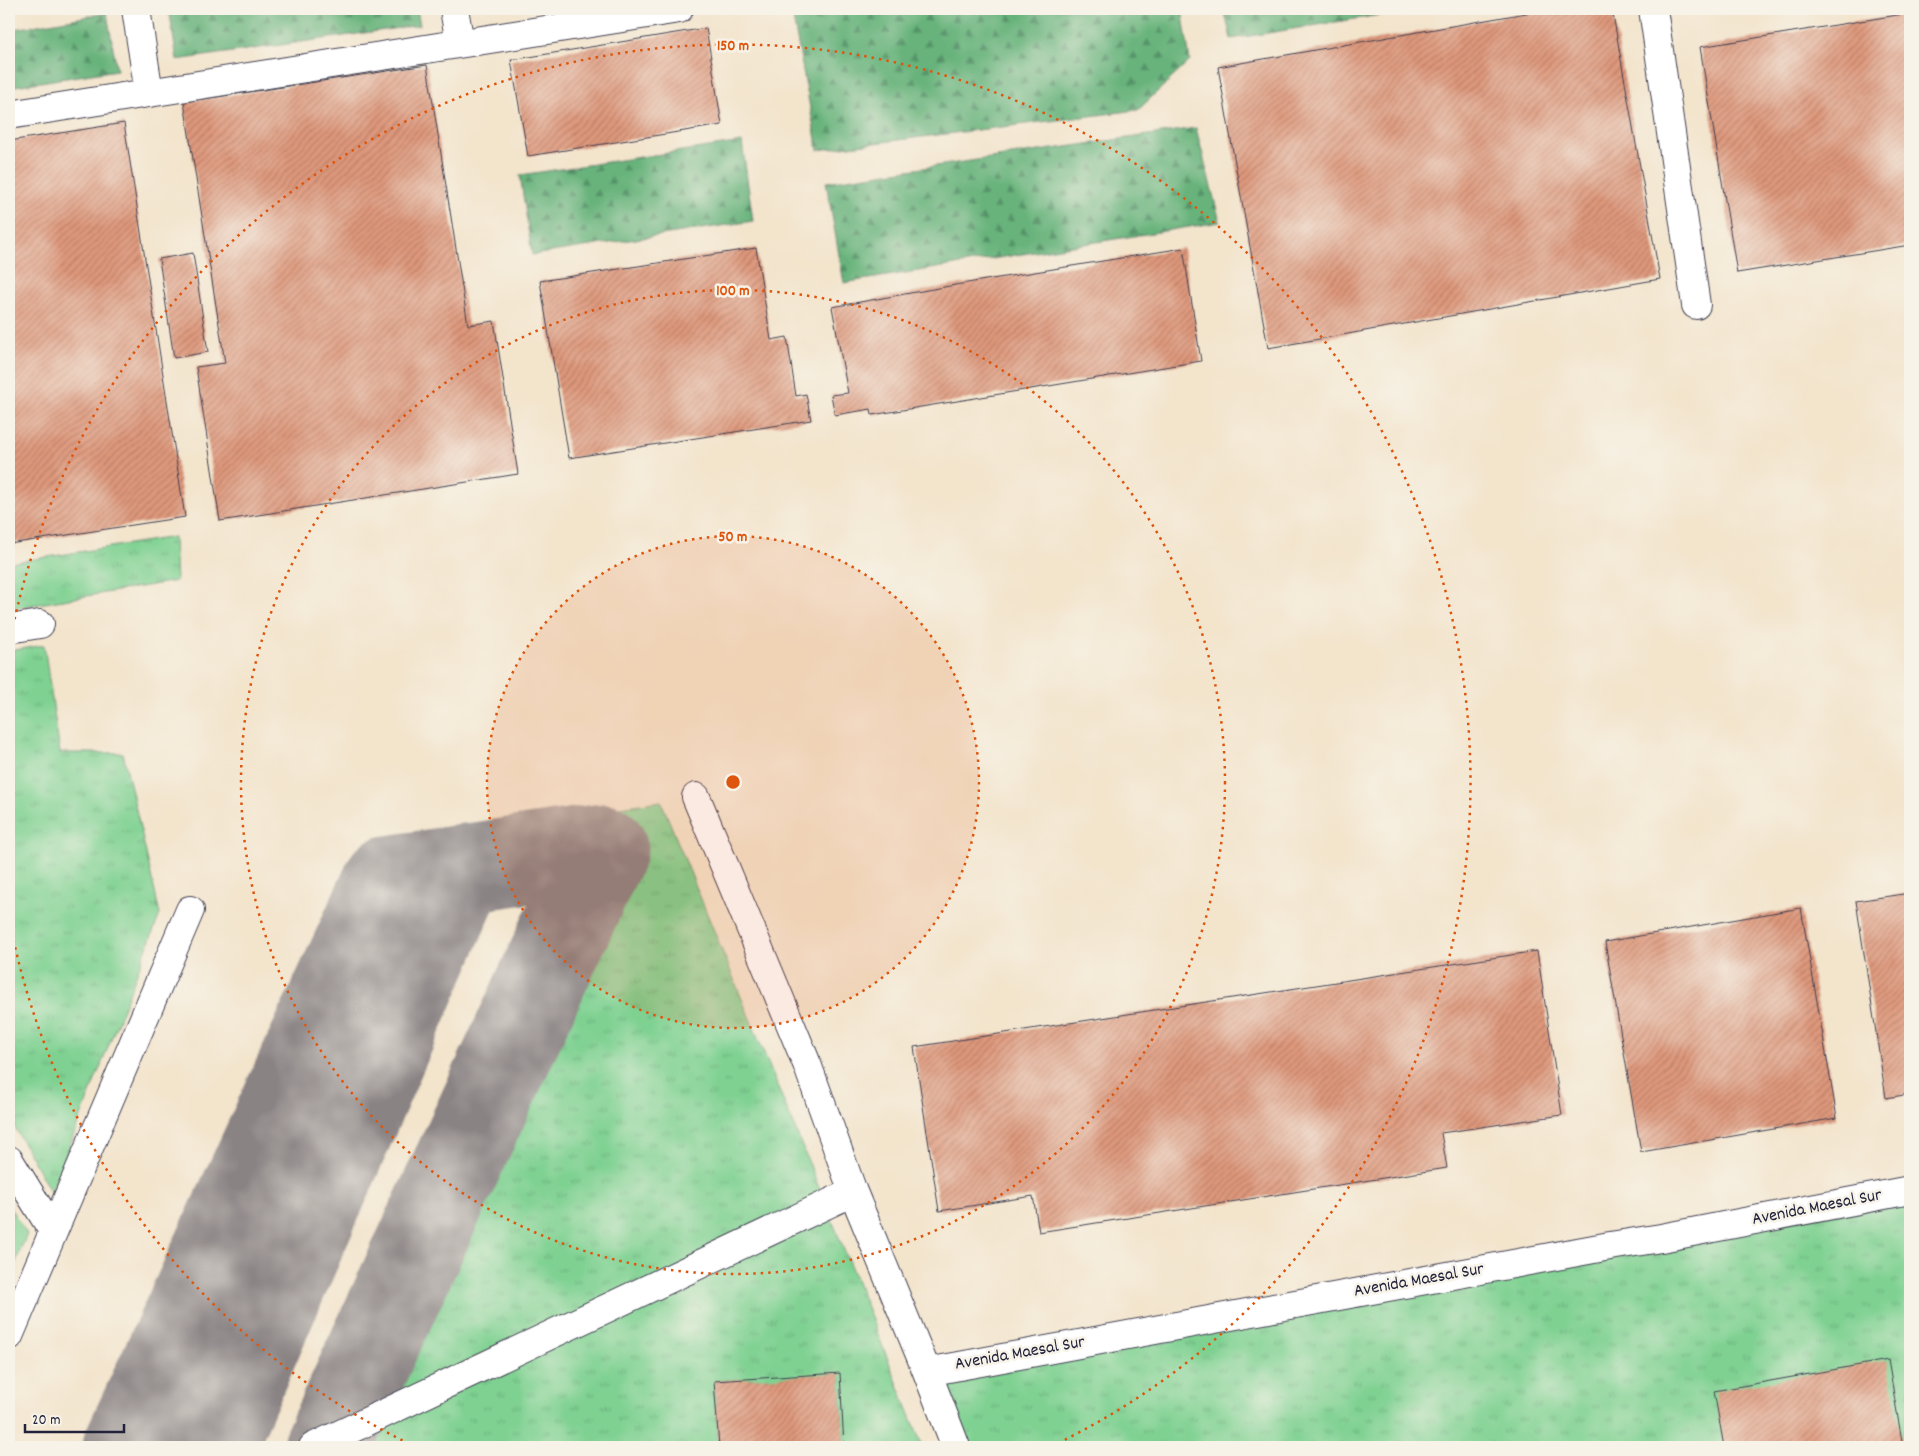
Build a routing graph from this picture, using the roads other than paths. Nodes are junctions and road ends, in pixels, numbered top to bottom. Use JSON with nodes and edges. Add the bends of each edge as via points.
{"nodes":[{"id":1,"x":136,"y":9,"type":"edge"},
{"id":2,"x":454,"y":9,"type":"edge"},
{"id":3,"x":679,"y":9,"type":"edge"},
{"id":4,"x":1653,"y":9,"type":"edge"},
{"id":5,"x":460,"y":43,"type":"junction"},
{"id":6,"x":149,"y":93,"type":"junction"},
{"id":7,"x":9,"y":115,"type":"edge"},
{"id":8,"x":1696,"y":305,"type":"dead end"},
{"id":9,"x":40,"y":624,"type":"dead end"},
{"id":10,"x":9,"y":629,"type":"edge"},
{"id":11,"x":696,"y":797,"type":"dead end"},
{"id":12,"x":190,"y":910,"type":"dead end"},
{"id":13,"x":9,"y":1160,"type":"edge"},
{"id":14,"x":1910,"y":1190,"type":"edge"},
{"id":15,"x":853,"y":1192,"type":"junction"},
{"id":16,"x":53,"y":1231,"type":"junction"},
{"id":17,"x":9,"y":1336,"type":"edge"},
{"id":18,"x":927,"y":1372,"type":"junction"},
{"id":19,"x":313,"y":1447,"type":"edge"},
{"id":20,"x":956,"y":1447,"type":"edge"}],
"edges":[{"from":1,"to":6,"type":"lane"},
{"from":2,"to":5,"type":"lane"},
{"from":3,"to":5,"type":"lane"},
{"from":4,"to":8,"type":"lane"},
{"from":5,"to":6,"type":"lane"},
{"from":6,"to":7,"type":"lane"},
{"from":9,"to":10,"type":"lane"},
{"from":11,"to":15,"type":"lane","via":[[807,1064]]},
{"from":12,"to":16,"type":"lane"},
{"from":13,"to":16,"type":"lane"},
{"from":14,"to":18,"type":"lane","name":"Avenida Maesal Sur"},
{"from":15,"to":18,"type":"lane"},
{"from":15,"to":19,"type":"lane"},
{"from":16,"to":17,"type":"lane"},
{"from":18,"to":20,"type":"lane"}]}
